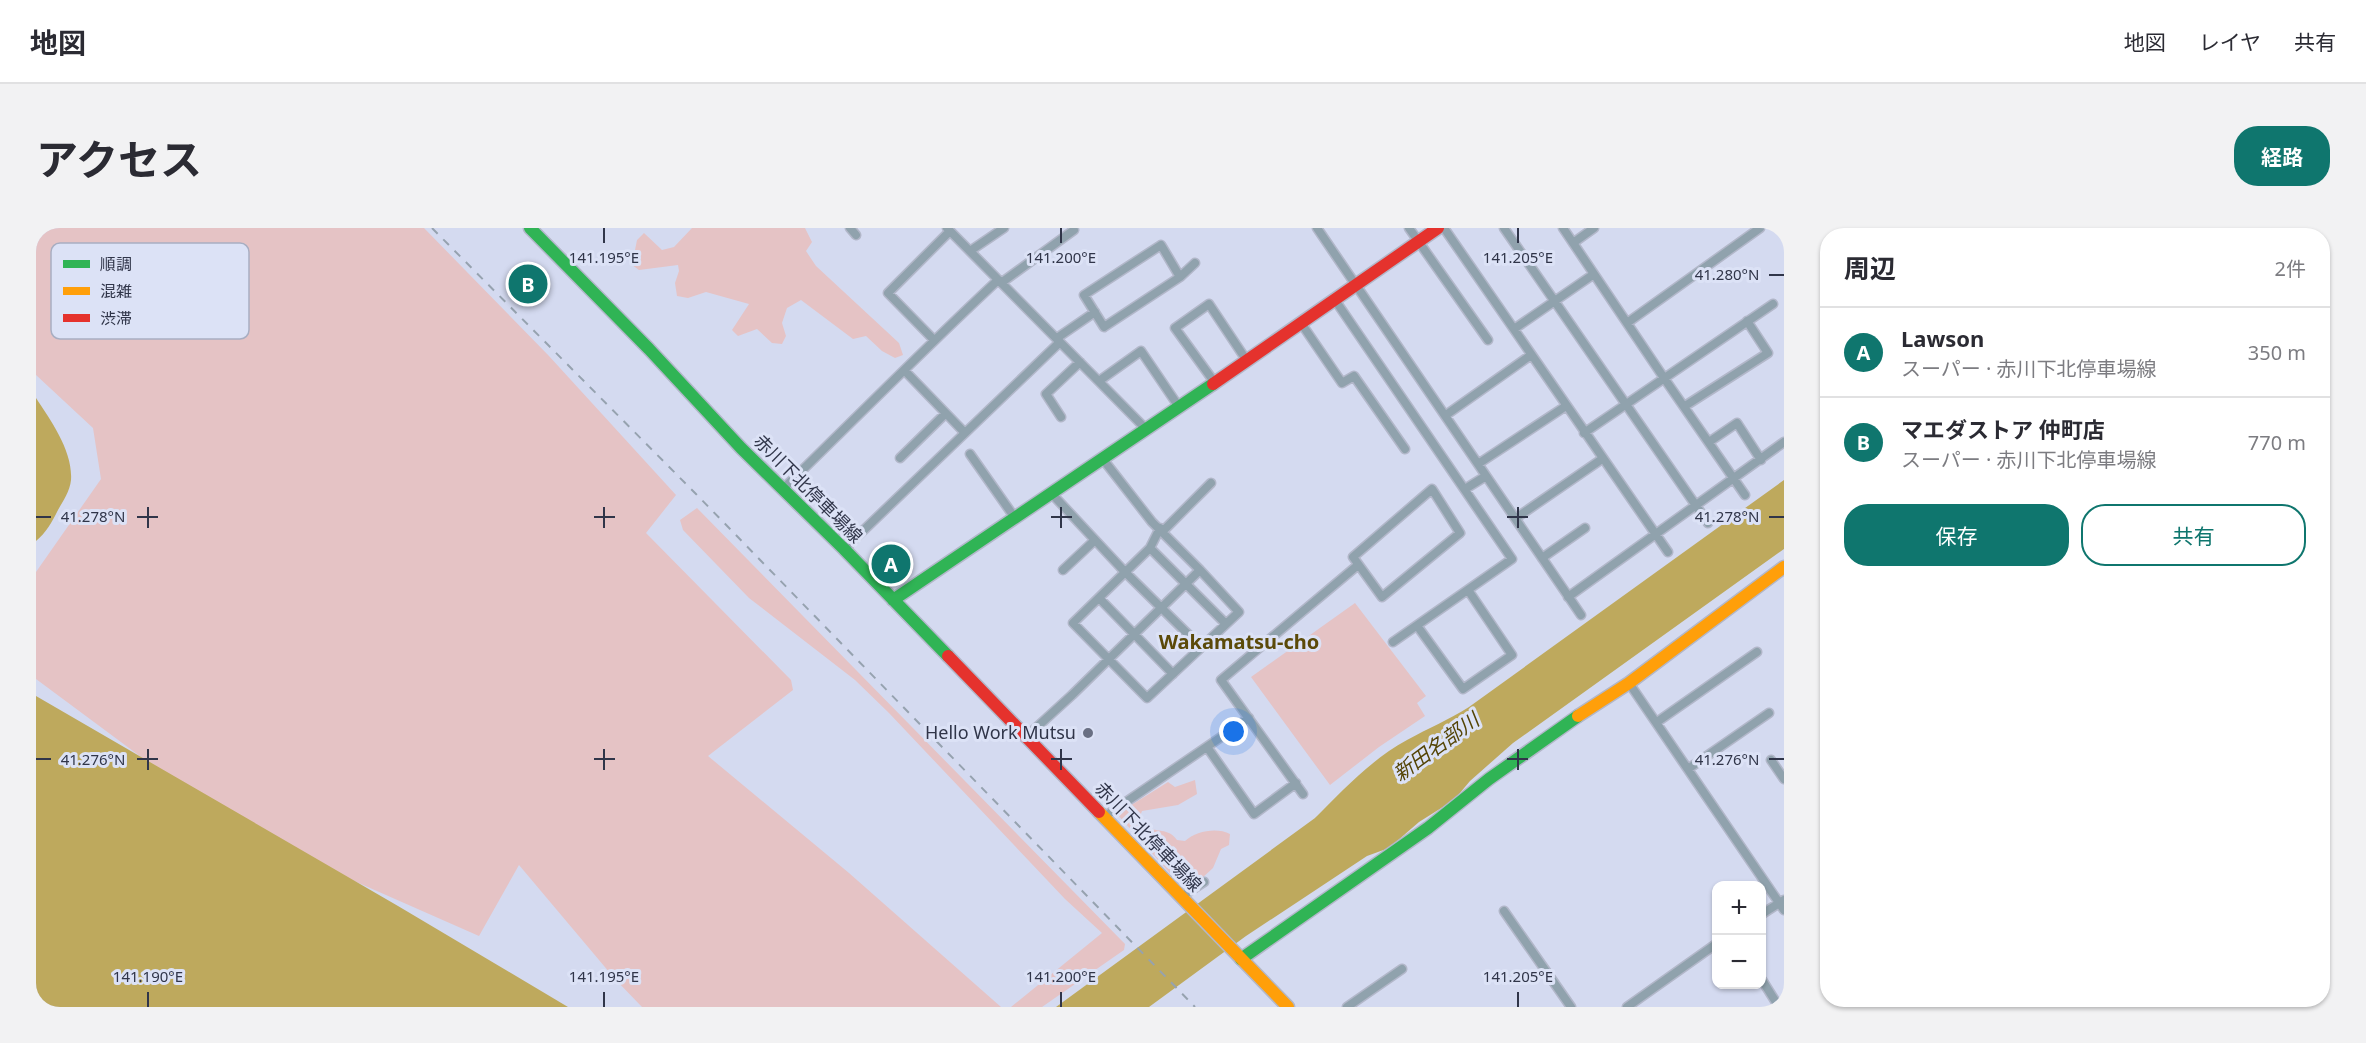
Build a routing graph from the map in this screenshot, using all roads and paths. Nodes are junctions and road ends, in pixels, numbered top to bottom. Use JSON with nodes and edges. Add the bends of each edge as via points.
{"nodes":[{"id":1,"x":1004,"y":228,"type":"edge"},
{"id":2,"x":1317,"y":228,"type":"edge"},
{"id":3,"x":1409,"y":228,"type":"edge"},
{"id":4,"x":1438,"y":228,"type":"edge"},
{"id":5,"x":1444,"y":228,"type":"edge"},
{"id":6,"x":1504,"y":228,"type":"edge"},
{"id":7,"x":1563,"y":228,"type":"edge"},
{"id":8,"x":1594,"y":228,"type":"edge"},
{"id":9,"x":1760,"y":228,"type":"edge"},
{"id":10,"x":949,"y":230,"type":"edge"},
{"id":11,"x":1074,"y":230,"type":"dead end"},
{"id":12,"x":537,"y":231,"type":"edge"},
{"id":13,"x":1419,"y":242,"type":"junction"},
{"id":14,"x":1573,"y":243,"type":"junction"},
{"id":15,"x":970,"y":252,"type":"junction"},
{"id":16,"x":1195,"y":263,"type":"dead end"},
{"id":17,"x":1594,"y":274,"type":"junction"},
{"id":18,"x":1180,"y":277,"type":"junction"},
{"id":19,"x":1000,"y":282,"type":"junction"},
{"id":20,"x":1356,"y":285,"type":"junction"},
{"id":21,"x":1335,"y":300,"type":"junction"},
{"id":22,"x":1555,"y":301,"type":"junction"},
{"id":23,"x":1773,"y":304,"type":"dead end"},
{"id":24,"x":1095,"y":312,"type":"junction"},
{"id":25,"x":1747,"y":321,"type":"junction"},
{"id":26,"x":1301,"y":323,"type":"junction"},
{"id":27,"x":1627,"y":323,"type":"junction"},
{"id":28,"x":1514,"y":329,"type":"junction"},
{"id":29,"x":934,"y":340,"type":"junction"},
{"id":30,"x":1059,"y":340,"type":"junction"},
{"id":31,"x":1488,"y":340,"type":"dead end"},
{"id":32,"x":1531,"y":355,"type":"junction"},
{"id":33,"x":1247,"y":361,"type":"junction"},
{"id":34,"x":1080,"y":362,"type":"junction"},
{"id":35,"x":905,"y":371,"type":"junction"},
{"id":36,"x":1664,"y":378,"type":"junction"},
{"id":37,"x":1099,"y":381,"type":"junction"},
{"id":38,"x":1215,"y":383,"type":"junction"},
{"id":39,"x":1624,"y":404,"type":"junction"},
{"id":40,"x":1566,"y":406,"type":"junction"},
{"id":41,"x":1684,"y":406,"type":"junction"},
{"id":42,"x":1179,"y":407,"type":"junction"},
{"id":43,"x":945,"y":414,"type":"junction"},
{"id":44,"x":1446,"y":415,"type":"junction"},
{"id":45,"x":1061,"y":417,"type":"dead end"},
{"id":46,"x":1146,"y":429,"type":"junction"},
{"id":47,"x":965,"y":433,"type":"junction"},
{"id":48,"x":1584,"y":433,"type":"junction"},
{"id":49,"x":1710,"y":442,"type":"junction"},
{"id":50,"x":1784,"y":442,"type":"edge"},
{"id":51,"x":1405,"y":448,"type":"dead end"},
{"id":52,"x":970,"y":454,"type":"dead end"},
{"id":53,"x":900,"y":458,"type":"dead end"},
{"id":54,"x":1102,"y":458,"type":"junction"},
{"id":55,"x":1602,"y":459,"type":"junction"},
{"id":56,"x":1761,"y":460,"type":"junction"},
{"id":57,"x":1478,"y":464,"type":"junction"},
{"id":58,"x":1486,"y":476,"type":"junction"},
{"id":59,"x":1734,"y":479,"type":"junction"},
{"id":60,"x":1211,"y":483,"type":"dead end"},
{"id":61,"x":783,"y":489,"type":"junction"},
{"id":62,"x":1465,"y":489,"type":"junction"},
{"id":63,"x":1052,"y":494,"type":"junction"},
{"id":64,"x":1745,"y":495,"type":"dead end"},
{"id":65,"x":1695,"y":506,"type":"junction"},
{"id":66,"x":1015,"y":518,"type":"junction"},
{"id":67,"x":1516,"y":518,"type":"junction"},
{"id":68,"x":1708,"y":524,"type":"dead end"},
{"id":69,"x":1585,"y":528,"type":"dead end"},
{"id":70,"x":1161,"y":529,"type":"junction"},
{"id":71,"x":1655,"y":535,"type":"junction"},
{"id":72,"x":1095,"y":540,"type":"junction"},
{"id":73,"x":1150,"y":548,"type":"junction"},
{"id":74,"x":844,"y":549,"type":"junction"},
{"id":75,"x":1668,"y":552,"type":"dead end"},
{"id":76,"x":1542,"y":558,"type":"junction"},
{"id":77,"x":1358,"y":565,"type":"junction"},
{"id":78,"x":1784,"y":567,"type":"edge"},
{"id":79,"x":1063,"y":570,"type":"dead end"},
{"id":80,"x":1200,"y":570,"type":"junction"},
{"id":81,"x":1125,"y":572,"type":"junction"},
{"id":82,"x":1186,"y":585,"type":"junction"},
{"id":83,"x":1468,"y":590,"type":"junction"},
{"id":84,"x":1568,"y":597,"type":"junction"},
{"id":85,"x":1099,"y":598,"type":"junction"},
{"id":86,"x":893,"y":600,"type":"junction"},
{"id":87,"x":1162,"y":608,"type":"junction"},
{"id":88,"x":1581,"y":615,"type":"dead end"},
{"id":89,"x":1225,"y":623,"type":"junction"},
{"id":90,"x":1418,"y":627,"type":"junction"},
{"id":91,"x":1134,"y":635,"type":"junction"},
{"id":92,"x":1393,"y":642,"type":"dead end"},
{"id":93,"x":1201,"y":647,"type":"junction"},
{"id":94,"x":1757,"y":652,"type":"dead end"},
{"id":95,"x":1108,"y":659,"type":"junction"},
{"id":96,"x":1173,"y":674,"type":"junction"},
{"id":97,"x":1629,"y":683,"type":"junction"},
{"id":98,"x":1770,"y":713,"type":"dead end"},
{"id":99,"x":1249,"y":718,"type":"junction"},
{"id":100,"x":1657,"y":722,"type":"junction"},
{"id":101,"x":1026,"y":737,"type":"junction"},
{"id":102,"x":1207,"y":747,"type":"junction"},
{"id":103,"x":1771,"y":760,"type":"dead end"},
{"id":104,"x":1688,"y":769,"type":"junction"},
{"id":105,"x":1784,"y":779,"type":"edge"},
{"id":106,"x":1296,"y":783,"type":"junction"},
{"id":107,"x":1303,"y":794,"type":"dead end"},
{"id":108,"x":1104,"y":817,"type":"junction"},
{"id":109,"x":1204,"y":882,"type":"dead end"},
{"id":110,"x":1181,"y":897,"type":"junction"},
{"id":111,"x":1782,"y":904,"type":"edge"},
{"id":112,"x":1504,"y":911,"type":"dead end"},
{"id":113,"x":1766,"y":912,"type":"edge"},
{"id":114,"x":1712,"y":947,"type":"edge"},
{"id":115,"x":1240,"y":958,"type":"junction"},
{"id":116,"x":1402,"y":969,"type":"dead end"},
{"id":117,"x":1766,"y":988,"type":"edge"},
{"id":118,"x":1288,"y":1007,"type":"edge"},
{"id":119,"x":1347,"y":1007,"type":"edge"},
{"id":120,"x":1570,"y":1007,"type":"edge"},
{"id":121,"x":1627,"y":1007,"type":"edge"},
{"id":122,"x":1779,"y":1007,"type":"edge"}],
"edges":[{"from":1,"to":15,"type":"street"},
{"from":2,"to":20,"type":"street"},
{"from":3,"to":13,"type":"street"},
{"from":4,"to":13,"type":"street"},
{"from":5,"to":28,"type":"street"},
{"from":6,"to":22,"type":"street"},
{"from":7,"to":14,"type":"street"},
{"from":8,"to":14,"type":"street"},
{"from":9,"to":27,"type":"street"},
{"from":10,"to":15,"type":"street"},
{"from":10,"to":29,"type":"street","via":[[888,293]]},
{"from":11,"to":19,"type":"street"},
{"from":12,"to":61,"type":"street","name":"赤川下北停車場線"},
{"from":13,"to":20,"type":"street"},
{"from":13,"to":31,"type":"street"},
{"from":14,"to":17,"type":"street"},
{"from":15,"to":19,"type":"street"},
{"from":16,"to":18,"type":"street"},
{"from":17,"to":22,"type":"street"},
{"from":17,"to":27,"type":"street"},
{"from":18,"to":24,"type":"street","via":[[1104,327]]},
{"from":18,"to":24,"type":"street","via":[[1161,245],[1084,295]]},
{"from":19,"to":29,"type":"street"},
{"from":19,"to":30,"type":"street"},
{"from":20,"to":21,"type":"street"},
{"from":20,"to":44,"type":"street"},
{"from":21,"to":26,"type":"street"},
{"from":21,"to":62,"type":"street"},
{"from":22,"to":28,"type":"street"},
{"from":22,"to":39,"type":"street"},
{"from":23,"to":25,"type":"street"},
{"from":24,"to":30,"type":"street"},
{"from":25,"to":36,"type":"street"},
{"from":25,"to":41,"type":"street","via":[[1768,353]]},
{"from":26,"to":33,"type":"street"},
{"from":26,"to":51,"type":"street","via":[[1342,383],[1354,376]]},
{"from":27,"to":36,"type":"street"},
{"from":28,"to":32,"type":"street"},
{"from":29,"to":35,"type":"street"},
{"from":30,"to":34,"type":"street"},
{"from":30,"to":47,"type":"street"},
{"from":32,"to":40,"type":"street"},
{"from":32,"to":44,"type":"street"},
{"from":33,"to":38,"type":"street"},
{"from":33,"to":38,"type":"street","via":[[1209,304],[1200,310],[1175,328]]},
{"from":34,"to":37,"type":"street"},
{"from":34,"to":45,"type":"street","via":[[1046,394]]},
{"from":35,"to":43,"type":"street"},
{"from":35,"to":61,"type":"street"},
{"from":36,"to":39,"type":"street"},
{"from":36,"to":41,"type":"street"},
{"from":37,"to":42,"type":"street","via":[[1141,351]]},
{"from":37,"to":46,"type":"street"},
{"from":38,"to":42,"type":"street"},
{"from":39,"to":48,"type":"street"},
{"from":39,"to":65,"type":"street"},
{"from":40,"to":48,"type":"street"},
{"from":40,"to":57,"type":"street"},
{"from":41,"to":49,"type":"street"},
{"from":42,"to":46,"type":"street"},
{"from":43,"to":47,"type":"street"},
{"from":43,"to":53,"type":"street"},
{"from":44,"to":57,"type":"street"},
{"from":46,"to":54,"type":"street"},
{"from":47,"to":74,"type":"street"},
{"from":48,"to":55,"type":"street"},
{"from":49,"to":56,"type":"street","via":[[1737,423]]},
{"from":49,"to":59,"type":"street"},
{"from":50,"to":56,"type":"street"},
{"from":52,"to":66,"type":"street"},
{"from":54,"to":63,"type":"street"},
{"from":54,"to":70,"type":"street"},
{"from":55,"to":67,"type":"street"},
{"from":55,"to":71,"type":"street"},
{"from":56,"to":59,"type":"street"},
{"from":57,"to":58,"type":"street"},
{"from":58,"to":62,"type":"street"},
{"from":58,"to":67,"type":"street"},
{"from":59,"to":64,"type":"street"},
{"from":59,"to":65,"type":"street"},
{"from":60,"to":70,"type":"street"},
{"from":61,"to":74,"type":"street","name":"赤川下北停車場線"},
{"from":62,"to":83,"type":"street","via":[[1512,559]]},
{"from":63,"to":66,"type":"street"},
{"from":63,"to":72,"type":"street"},
{"from":65,"to":68,"type":"street"},
{"from":65,"to":71,"type":"street"},
{"from":66,"to":86,"type":"street"},
{"from":67,"to":76,"type":"street"},
{"from":69,"to":76,"type":"street"},
{"from":70,"to":73,"type":"street"},
{"from":70,"to":80,"type":"street"},
{"from":71,"to":75,"type":"street"},
{"from":71,"to":84,"type":"street"},
{"from":72,"to":79,"type":"street"},
{"from":72,"to":81,"type":"street"},
{"from":73,"to":81,"type":"street"},
{"from":73,"to":82,"type":"street"},
{"from":74,"to":86,"type":"street","name":"赤川下北停車場線"},
{"from":76,"to":84,"type":"street"},
{"from":77,"to":77,"type":"street","via":[[1382,597],[1460,532],[1432,489],[1353,557]]},
{"from":77,"to":99,"type":"street","via":[[1221,680]]},
{"from":78,"to":97,"type":"street"},
{"from":80,"to":82,"type":"street"},
{"from":80,"to":89,"type":"street","via":[[1239,612]]},
{"from":81,"to":85,"type":"street"},
{"from":81,"to":87,"type":"street"},
{"from":82,"to":87,"type":"street"},
{"from":82,"to":89,"type":"street"},
{"from":83,"to":90,"type":"street"},
{"from":83,"to":90,"type":"street","via":[[1512,655],[1462,690]]},
{"from":84,"to":88,"type":"street"},
{"from":85,"to":91,"type":"street"},
{"from":85,"to":95,"type":"street","via":[[1073,622]]},
{"from":86,"to":101,"type":"street","name":"赤川下北停車場線"},
{"from":87,"to":91,"type":"street"},
{"from":87,"to":93,"type":"street"},
{"from":89,"to":93,"type":"street"},
{"from":90,"to":92,"type":"street"},
{"from":91,"to":95,"type":"street"},
{"from":91,"to":96,"type":"street"},
{"from":93,"to":96,"type":"street"},
{"from":94,"to":100,"type":"street"},
{"from":95,"to":96,"type":"street","via":[[1147,698]]},
{"from":95,"to":101,"type":"street"},
{"from":97,"to":100,"type":"street"},
{"from":97,"to":115,"type":"street","via":[[1563,725],[1428,828]]},
{"from":98,"to":104,"type":"street"},
{"from":99,"to":102,"type":"street"},
{"from":99,"to":106,"type":"street"},
{"from":100,"to":104,"type":"street"},
{"from":101,"to":108,"type":"street","name":"赤川下北停車場線"},
{"from":102,"to":106,"type":"street","via":[[1254,814]]},
{"from":102,"to":108,"type":"street"},
{"from":103,"to":105,"type":"street"},
{"from":104,"to":111,"type":"street"},
{"from":106,"to":107,"type":"street"},
{"from":108,"to":110,"type":"street","name":"赤川下北停車場線"},
{"from":109,"to":110,"type":"street"},
{"from":110,"to":115,"type":"street","name":"赤川下北停車場線"},
{"from":111,"to":113,"type":"street"},
{"from":112,"to":120,"type":"street"},
{"from":114,"to":121,"type":"street"},
{"from":115,"to":118,"type":"street","name":"赤川下北停車場線"},
{"from":116,"to":119,"type":"street"},
{"from":117,"to":122,"type":"street"}]}
